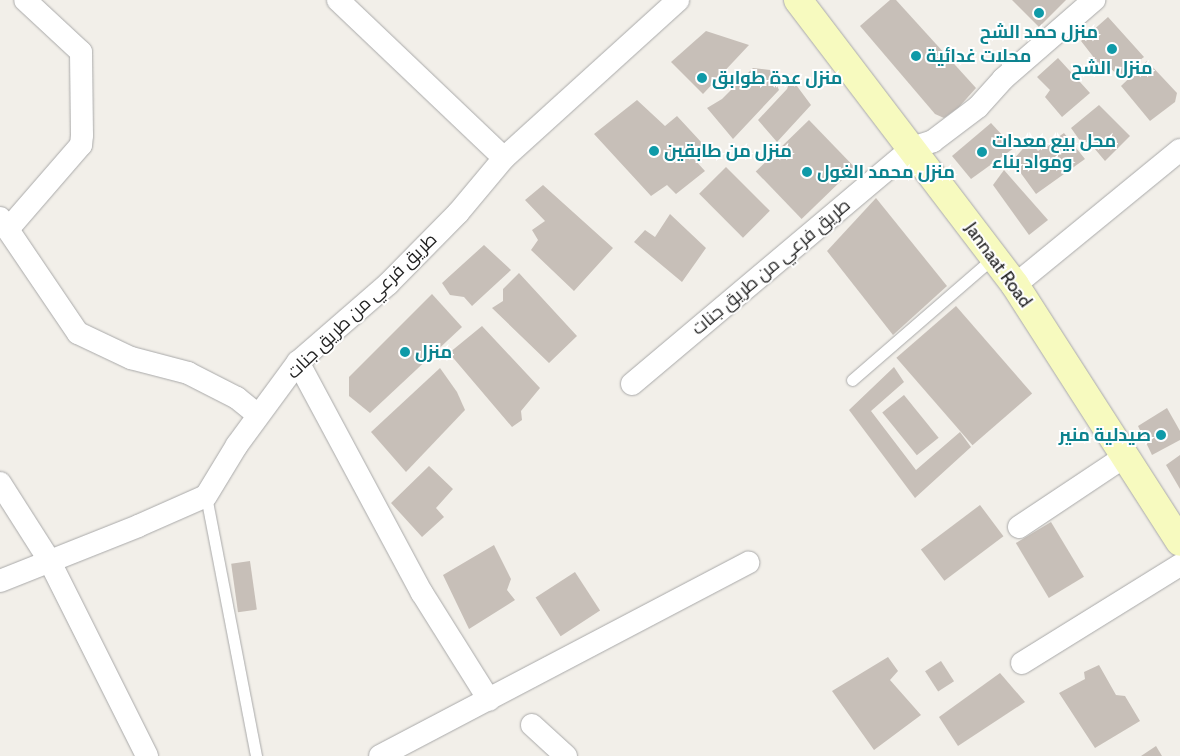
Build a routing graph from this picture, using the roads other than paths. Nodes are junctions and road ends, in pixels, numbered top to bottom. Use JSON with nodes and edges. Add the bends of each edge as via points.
{"nodes":[{"id":1,"x":25,"y":0,"type":"edge"},
{"id":2,"x":338,"y":0,"type":"edge"},
{"id":3,"x":678,"y":0,"type":"edge"},
{"id":4,"x":798,"y":0,"type":"edge"},
{"id":5,"x":1094,"y":0,"type":"edge"},
{"id":6,"x":912,"y":148,"type":"junction"},
{"id":7,"x":1180,"y":150,"type":"edge"},
{"id":8,"x":504,"y":158,"type":"junction"},
{"id":9,"x":4,"y":223,"type":"edge"},
{"id":10,"x":993,"y":258,"type":"junction"},
{"id":11,"x":1015,"y":285,"type":"junction"},
{"id":12,"x":298,"y":362,"type":"junction"},
{"id":13,"x":852,"y":380,"type":"dead end"},
{"id":14,"x":632,"y":384,"type":"dead end"},
{"id":15,"x":258,"y":415,"type":"junction"},
{"id":16,"x":1124,"y":457,"type":"junction"},
{"id":17,"x":0,"y":483,"type":"edge"},
{"id":18,"x":206,"y":496,"type":"junction"},
{"id":19,"x":1019,"y":527,"type":"dead end"},
{"id":20,"x":1180,"y":542,"type":"edge"},
{"id":21,"x":49,"y":560,"type":"junction"},
{"id":22,"x":748,"y":563,"type":"dead end"},
{"id":23,"x":1180,"y":565,"type":"edge"},
{"id":24,"x":0,"y":581,"type":"edge"},
{"id":25,"x":1022,"y":663,"type":"dead end"},
{"id":26,"x":488,"y":700,"type":"junction"},
{"id":27,"x":532,"y":725,"type":"dead end"},
{"id":28,"x":147,"y":756,"type":"edge"},
{"id":29,"x":256,"y":756,"type":"edge"},
{"id":30,"x":380,"y":756,"type":"edge"},
{"id":31,"x":566,"y":756,"type":"edge"}],
"edges":[{"from":1,"to":9,"type":"street","via":[[82,52],[82,135],[81,144]]},
{"from":2,"to":8,"type":"street"},
{"from":3,"to":8,"type":"street","name":"طريق فرعي من طريق جنات"},
{"from":4,"to":6,"type":"street","name":"Jannaat Road"},
{"from":5,"to":6,"type":"street","name":"طريق فرعي من طريق جنات","via":[[1003,80],[978,107],[933,141]]},
{"from":6,"to":10,"type":"street","name":"Jannaat Road"},
{"from":6,"to":14,"type":"street","name":"طريق فرعي من طريق جنات"},
{"from":7,"to":11,"type":"street"},
{"from":8,"to":12,"type":"street","name":"طريق فرعي من طريق جنات","via":[[458,212],[388,284]]},
{"from":9,"to":15,"type":"street","via":[[78,333],[131,358],[188,373],[237,398]]},
{"from":10,"to":11,"type":"street","name":"Jannaat Road"},
{"from":10,"to":13,"type":"lane"},
{"from":11,"to":16,"type":"street","name":"Jannaat Road"},
{"from":12,"to":15,"type":"street","name":"طريق فرعي من طريق جنات"},
{"from":12,"to":26,"type":"street","via":[[422,593]]},
{"from":15,"to":18,"type":"street","name":"طريق فرعي من طريق جنات"},
{"from":16,"to":19,"type":"street"},
{"from":16,"to":20,"type":"street","name":"Jannaat Road"},
{"from":17,"to":21,"type":"street"},
{"from":18,"to":21,"type":"street"},
{"from":18,"to":29,"type":"lane"},
{"from":21,"to":24,"type":"street"},
{"from":21,"to":28,"type":"street"},
{"from":22,"to":26,"type":"street"},
{"from":23,"to":25,"type":"street"},
{"from":26,"to":30,"type":"street"},
{"from":27,"to":31,"type":"street"}]}
